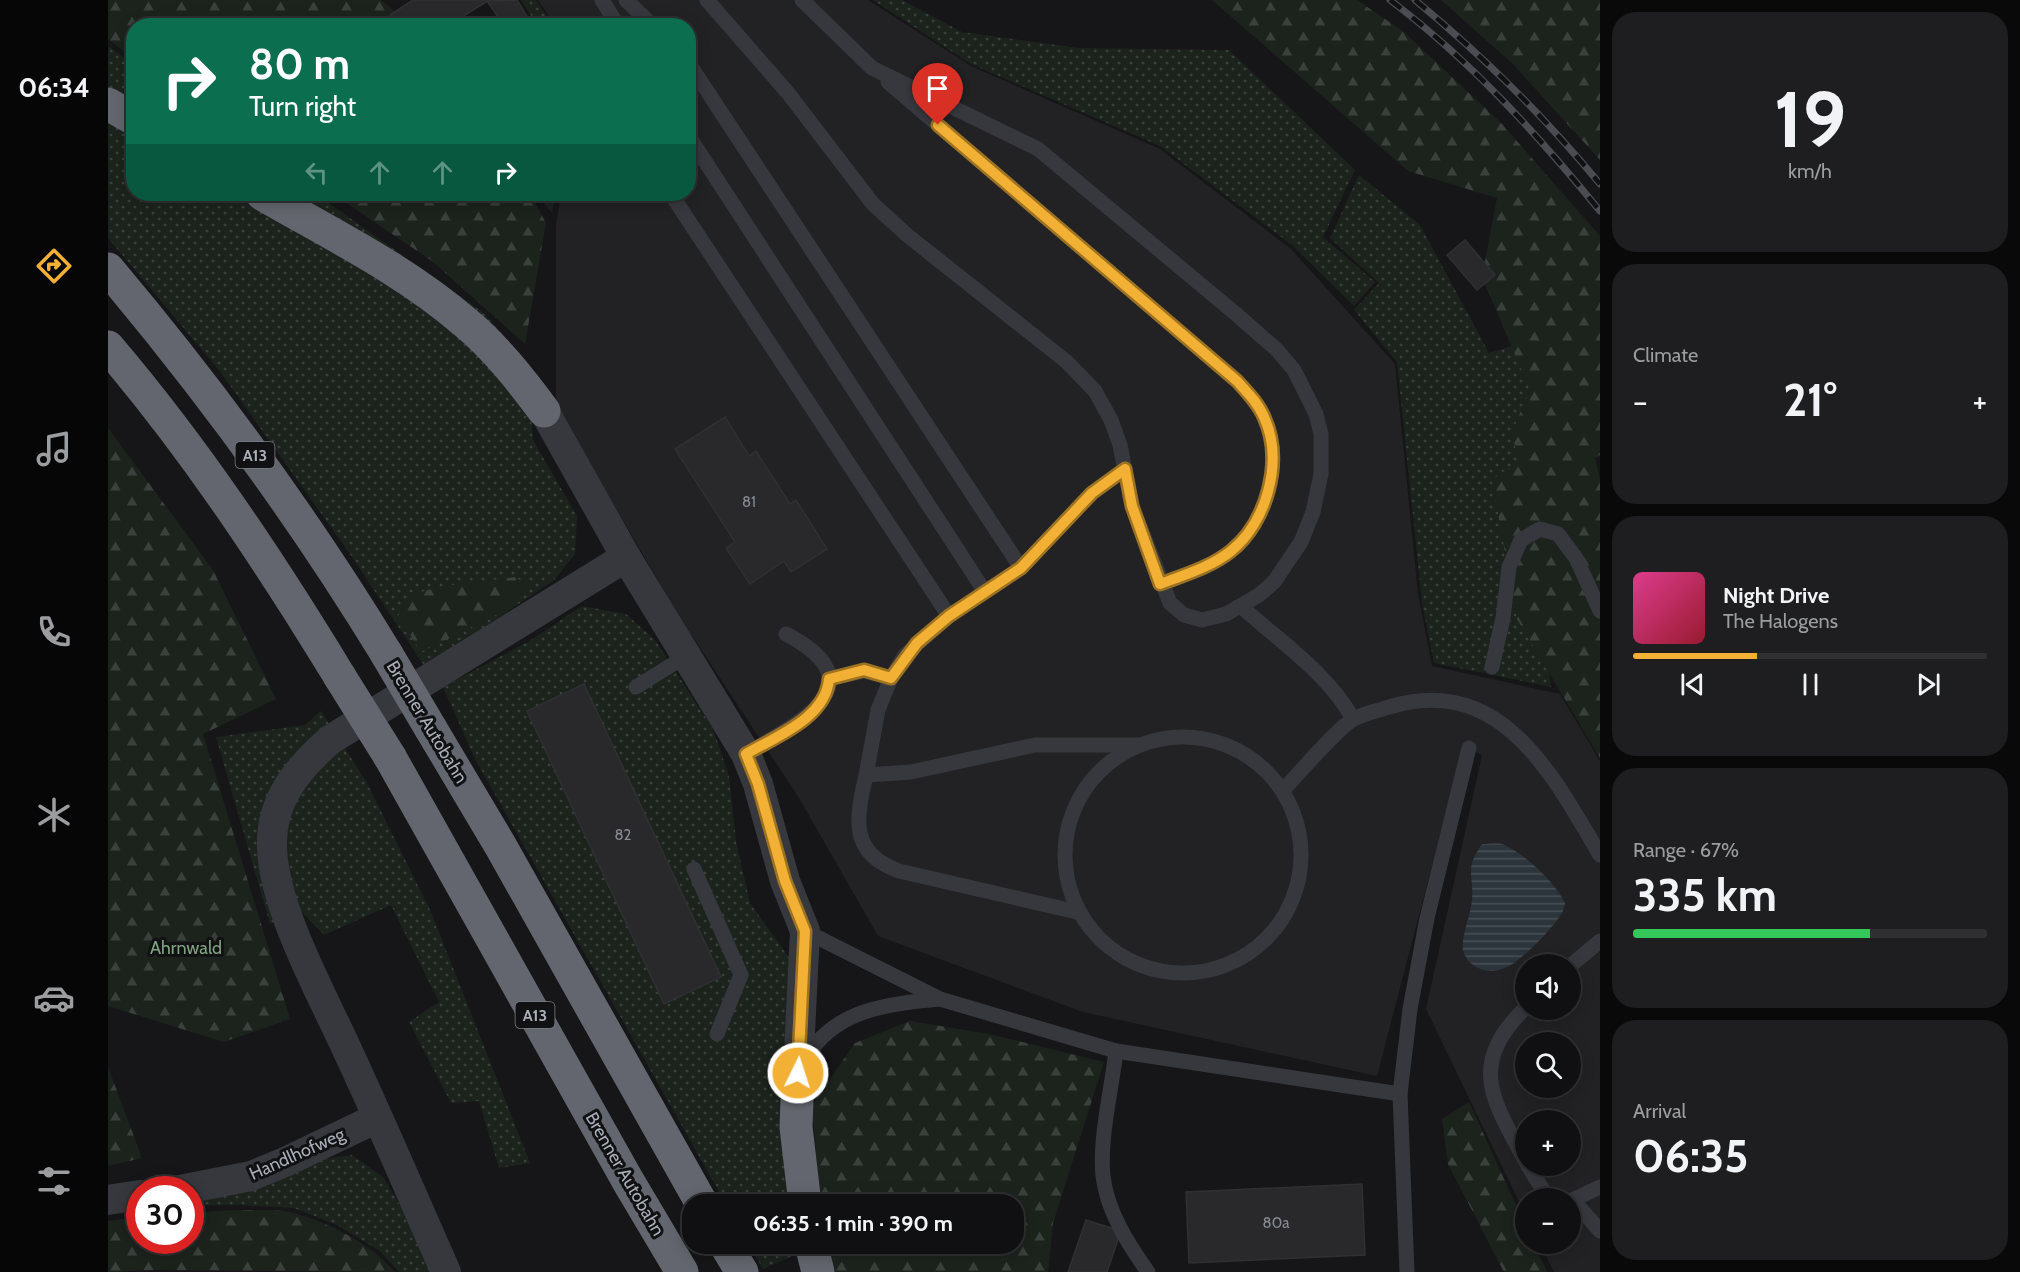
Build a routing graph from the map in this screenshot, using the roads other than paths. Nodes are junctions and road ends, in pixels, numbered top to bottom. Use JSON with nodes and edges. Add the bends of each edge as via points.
{"nodes":[{"id":1,"x":602,"y":0,"type":"edge"},
{"id":2,"x":626,"y":0,"type":"edge"},
{"id":3,"x":707,"y":0,"type":"edge"},
{"id":4,"x":802,"y":0,"type":"edge"},
{"id":5,"x":613,"y":18,"type":"edge"},
{"id":6,"x":645,"y":18,"type":"edge"},
{"id":7,"x":872,"y":68,"type":"junction"},
{"id":8,"x":696,"y":74,"type":"edge"},
{"id":9,"x":108,"y":104,"type":"edge"},
{"id":10,"x":126,"y":114,"type":"edge"},
{"id":11,"x":696,"y":147,"type":"edge"},
{"id":12,"x":274,"y":201,"type":"edge"},
{"id":13,"x":676,"y":201,"type":"edge"},
{"id":14,"x":108,"y":268,"type":"edge"},
{"id":15,"x":108,"y":347,"type":"edge"},
{"id":16,"x":544,"y":411,"type":"joint"},
{"id":17,"x":1125,"y":469,"type":"junction"},
{"id":18,"x":626,"y":557,"type":"junction"},
{"id":19,"x":1021,"y":568,"type":"junction"},
{"id":20,"x":1160,"y":584,"type":"junction"},
{"id":21,"x":985,"y":592,"type":"junction"},
{"id":22,"x":1242,"y":607,"type":"junction"},
{"id":23,"x":1600,"y":611,"type":"edge"},
{"id":24,"x":949,"y":616,"type":"junction"},
{"id":25,"x":786,"y":634,"type":"dead end"},
{"id":26,"x":686,"y":656,"type":"junction"},
{"id":27,"x":1491,"y":667,"type":"dead end"},
{"id":28,"x":891,"y":678,"type":"junction"},
{"id":29,"x":829,"y":679,"type":"junction"},
{"id":30,"x":636,"y":687,"type":"dead end"},
{"id":31,"x":1353,"y":719,"type":"junction"},
{"id":32,"x":1139,"y":745,"type":"junction"},
{"id":33,"x":1469,"y":748,"type":"dead end"},
{"id":34,"x":746,"y":754,"type":"junction"},
{"id":35,"x":866,"y":776,"type":"junction"},
{"id":36,"x":1283,"y":790,"type":"junction"},
{"id":37,"x":1600,"y":855,"type":"edge"},
{"id":38,"x":694,"y":869,"type":"dead end"},
{"id":39,"x":1077,"y":912,"type":"junction"},
{"id":40,"x":805,"y":931,"type":"junction"},
{"id":41,"x":1600,"y":941,"type":"edge"},
{"id":42,"x":1581,"y":957,"type":"edge"},
{"id":43,"x":940,"y":999,"type":"junction"},
{"id":44,"x":1515,"y":1019,"type":"edge"},
{"id":45,"x":717,"y":1034,"type":"dead end"},
{"id":46,"x":1116,"y":1051,"type":"junction"},
{"id":47,"x":798,"y":1073,"type":"junction"},
{"id":48,"x":1400,"y":1094,"type":"junction"},
{"id":49,"x":377,"y":1118,"type":"junction"},
{"id":50,"x":1515,"y":1139,"type":"edge"},
{"id":51,"x":204,"y":1185,"type":"edge"},
{"id":52,"x":1600,"y":1187,"type":"edge"},
{"id":53,"x":696,"y":1194,"type":"edge"},
{"id":54,"x":804,"y":1194,"type":"edge"},
{"id":55,"x":1581,"y":1196,"type":"edge"},
{"id":56,"x":126,"y":1197,"type":"edge"},
{"id":57,"x":108,"y":1200,"type":"edge"},
{"id":58,"x":1581,"y":1210,"type":"edge"},
{"id":59,"x":1600,"y":1231,"type":"edge"},
{"id":60,"x":731,"y":1254,"type":"edge"},
{"id":61,"x":814,"y":1254,"type":"edge"},
{"id":62,"x":446,"y":1272,"type":"edge"},
{"id":63,"x":682,"y":1272,"type":"edge"},
{"id":64,"x":742,"y":1272,"type":"edge"},
{"id":65,"x":818,"y":1272,"type":"edge"},
{"id":66,"x":1148,"y":1272,"type":"edge"},
{"id":67,"x":1407,"y":1272,"type":"edge"}],
"edges":[{"from":1,"to":5,"type":"lane"},
{"from":2,"to":6,"type":"lane"},
{"from":3,"to":17,"type":"lane","via":[[788,93],[873,204],[1085,380],[1111,420]]},
{"from":4,"to":7,"type":"lane"},
{"from":7,"to":20,"type":"lane","via":[[1237,381],[1265,419],[1272,448],[1270,480],[1259,516],[1230,553]]},
{"from":7,"to":22,"type":"lane","via":[[1038,149],[1236,314],[1294,370],[1322,434],[1318,493],[1288,563],[1274,582]]},
{"from":8,"to":19,"type":"lane"},
{"from":9,"to":10,"type":"highway"},
{"from":11,"to":21,"type":"lane"},
{"from":12,"to":16,"type":"highway","via":[[443,304],[520,378]]},
{"from":13,"to":24,"type":"lane"},
{"from":14,"to":53,"type":"highway","name":"Brenner Autobahn","number":"A13","bridge":true,"via":[[191,369],[332,566],[500,845]]},
{"from":15,"to":63,"type":"highway","name":"Brenner Autobahn","number":"A13","bridge":true,"via":[[251,537],[390,757]]},
{"from":16,"to":18,"type":"street"},
{"from":17,"to":19,"type":"lane","via":[[1092,493]]},
{"from":17,"to":20,"type":"lane","via":[[1132,506]]},
{"from":18,"to":26,"type":"street"},
{"from":18,"to":49,"type":"street","via":[[330,740],[304,763],[286,787],[272,837],[278,887]]},
{"from":19,"to":21,"type":"lane"},
{"from":20,"to":22,"type":"lane","via":[[1170,603],[1192,618],[1213,618]]},
{"from":21,"to":24,"type":"lane"},
{"from":22,"to":31,"type":"lane","via":[[1326,680]]},
{"from":23,"to":27,"type":"lane","via":[[1576,558],[1558,534],[1540,529],[1521,540],[1509,567],[1503,618]]},
{"from":24,"to":28,"type":"lane","via":[[905,655]]},
{"from":25,"to":29,"type":"lane","via":[[818,655],[828,669]]},
{"from":26,"to":30,"type":"lane"},
{"from":26,"to":34,"type":"street"},
{"from":28,"to":29,"type":"lane","via":[[864,670]]},
{"from":28,"to":35,"type":"lane","via":[[878,710]]},
{"from":29,"to":34,"type":"lane","via":[[828,690],[818,706],[801,722]]},
{"from":31,"to":36,"type":"lane"},
{"from":31,"to":37,"type":"lane","via":[[1426,700],[1464,704],[1487,713],[1520,739],[1544,767]]},
{"from":32,"to":35,"type":"lane","via":[[1035,745],[911,772]]},
{"from":32,"to":36,"type":"lane","via":[[1176,736],[1212,740],[1247,755]]},
{"from":32,"to":39,"type":"lane","via":[[1105,765],[1080,796],[1066,833],[1065,873]]},
{"from":33,"to":48,"type":"lane","via":[[1427,918],[1410,1009]]},
{"from":34,"to":40,"type":"street","via":[[785,881]]},
{"from":35,"to":39,"type":"lane","via":[[859,806],[860,833],[862,844],[875,860],[899,871]]},
{"from":36,"to":39,"type":"lane","via":[[1294,814],[1301,853],[1295,892],[1277,927],[1248,954],[1212,970],[1172,973],[1134,963],[1101,942]]},
{"from":38,"to":45,"type":"lane","via":[[741,975]]},
{"from":40,"to":43,"type":"lane"},
{"from":40,"to":47,"type":"street"},
{"from":41,"to":42,"type":"lane"},
{"from":43,"to":46,"type":"lane"},
{"from":43,"to":47,"type":"lane","via":[[886,1005],[842,1020],[811,1049]]},
{"from":44,"to":50,"type":"lane","via":[[1499,1037],[1489,1072],[1494,1094]]},
{"from":46,"to":48,"type":"lane"},
{"from":46,"to":66,"type":"lane","via":[[1103,1176],[1127,1242]]},
{"from":47,"to":54,"type":"highway","via":[[796,1127]]},
{"from":48,"to":67,"type":"lane"},
{"from":49,"to":51,"type":"street","name":"Handlhofweg","via":[[251,1176]]},
{"from":49,"to":62,"type":"street"},
{"from":52,"to":55,"type":"lane"},
{"from":56,"to":57,"type":"street"},
{"from":58,"to":59,"type":"lane"},
{"from":60,"to":64,"type":"highway"},
{"from":61,"to":65,"type":"highway"}]}
